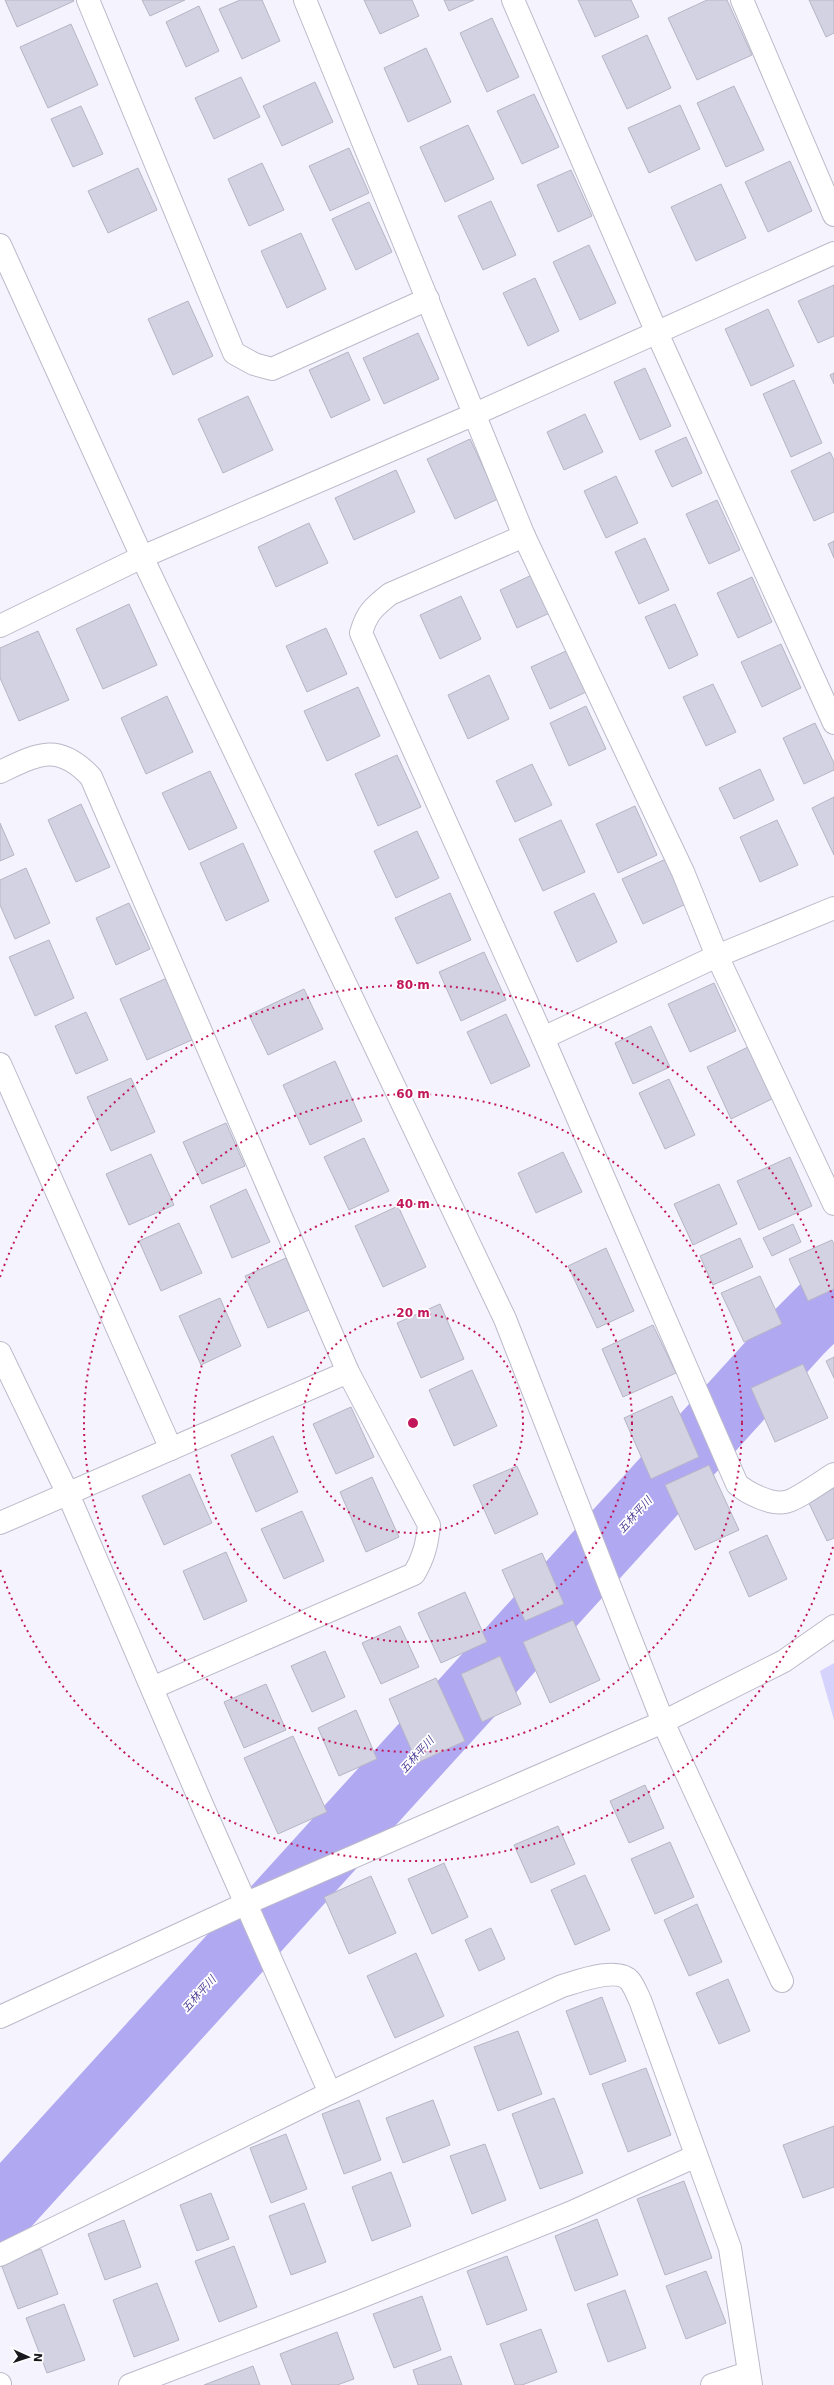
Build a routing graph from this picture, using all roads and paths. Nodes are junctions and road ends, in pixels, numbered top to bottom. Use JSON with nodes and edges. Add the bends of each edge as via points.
{"nodes":[{"id":1,"x":88,"y":0,"type":"edge"},
{"id":2,"x":305,"y":0,"type":"edge"},
{"id":3,"x":513,"y":0,"type":"edge"},
{"id":4,"x":742,"y":0,"type":"edge"},
{"id":5,"x":834,"y":215,"type":"edge"},
{"id":6,"x":0,"y":245,"type":"edge"},
{"id":7,"x":834,"y":253,"type":"edge"},
{"id":8,"x":428,"y":299,"type":"junction"},
{"id":9,"x":657,"y":333,"type":"junction"},
{"id":10,"x":475,"y":414,"type":"junction"},
{"id":11,"x":524,"y":536,"type":"junction"},
{"id":12,"x":142,"y":556,"type":"junction"},
{"id":13,"x":0,"y":626,"type":"edge"},
{"id":14,"x":834,"y":723,"type":"edge"},
{"id":15,"x":0,"y":772,"type":"edge"},
{"id":16,"x":834,"y":908,"type":"edge"},
{"id":17,"x":717,"y":956,"type":"junction"},
{"id":18,"x":543,"y":1038,"type":"junction"},
{"id":19,"x":0,"y":1064,"type":"edge"},
{"id":20,"x":834,"y":1204,"type":"edge"},
{"id":21,"x":0,"y":1354,"type":"edge"},
{"id":22,"x":348,"y":1372,"type":"junction"},
{"id":23,"x":171,"y":1449,"type":"junction"},
{"id":24,"x":834,"y":1474,"type":"edge"},
{"id":25,"x":68,"y":1494,"type":"junction"},
{"id":26,"x":0,"y":1523,"type":"edge"},
{"id":27,"x":834,"y":1626,"type":"edge"},
{"id":28,"x":152,"y":1688,"type":"junction"},
{"id":29,"x":663,"y":1722,"type":"junction"},
{"id":30,"x":247,"y":1903,"type":"junction"},
{"id":31,"x":782,"y":1981,"type":"dead end"},
{"id":32,"x":0,"y":2017,"type":"edge"},
{"id":33,"x":330,"y":2093,"type":"junction"},
{"id":34,"x":696,"y":2156,"type":"junction"},
{"id":35,"x":0,"y":2255,"type":"edge"},
{"id":36,"x":750,"y":2379,"type":"edge"},
{"id":37,"x":130,"y":2385,"type":"edge"},
{"id":38,"x":712,"y":2385,"type":"edge"}],
"edges":[{"from":1,"to":8,"type":"street","via":[[234,353],[254,364],[272,369]]},
{"from":2,"to":8,"type":"street"},
{"from":3,"to":9,"type":"street"},
{"from":4,"to":5,"type":"street"},
{"from":6,"to":12,"type":"street"},
{"from":7,"to":9,"type":"street"},
{"from":8,"to":10,"type":"street"},
{"from":9,"to":10,"type":"street"},
{"from":9,"to":14,"type":"street"},
{"from":10,"to":11,"type":"street"},
{"from":10,"to":12,"type":"street"},
{"from":11,"to":17,"type":"street","via":[[683,872]]},
{"from":11,"to":18,"type":"street","via":[[390,594],[365,618],[361,633]]},
{"from":12,"to":13,"type":"street"},
{"from":12,"to":29,"type":"street","via":[[505,1319]]},
{"from":15,"to":22,"type":"street","via":[[38,754],[58,755],[79,764],[91,777]]},
{"from":16,"to":17,"type":"street"},
{"from":17,"to":18,"type":"street"},
{"from":17,"to":20,"type":"street"},
{"from":18,"to":24,"type":"street","via":[[737,1484],[745,1491],[765,1499],[785,1502]]},
{"from":19,"to":23,"type":"street"},
{"from":21,"to":25,"type":"street"},
{"from":22,"to":23,"type":"street"},
{"from":22,"to":28,"type":"street","via":[[429,1525],[422,1560],[414,1574]]},
{"from":23,"to":25,"type":"street"},
{"from":25,"to":26,"type":"street"},
{"from":25,"to":28,"type":"street"},
{"from":27,"to":29,"type":"street","via":[[784,1661]]},
{"from":28,"to":30,"type":"street"},
{"from":29,"to":30,"type":"street"},
{"from":29,"to":31,"type":"street"},
{"from":30,"to":32,"type":"street"},
{"from":30,"to":33,"type":"street"},
{"from":33,"to":34,"type":"street","via":[[562,1986],[591,1977],[622,1976],[630,1980],[640,2000]]},
{"from":33,"to":35,"type":"street"},
{"from":34,"to":36,"type":"street","via":[[730,2248]]},
{"from":34,"to":37,"type":"street","via":[[555,2219],[348,2302]]},
{"from":36,"to":38,"type":"street"}]}
